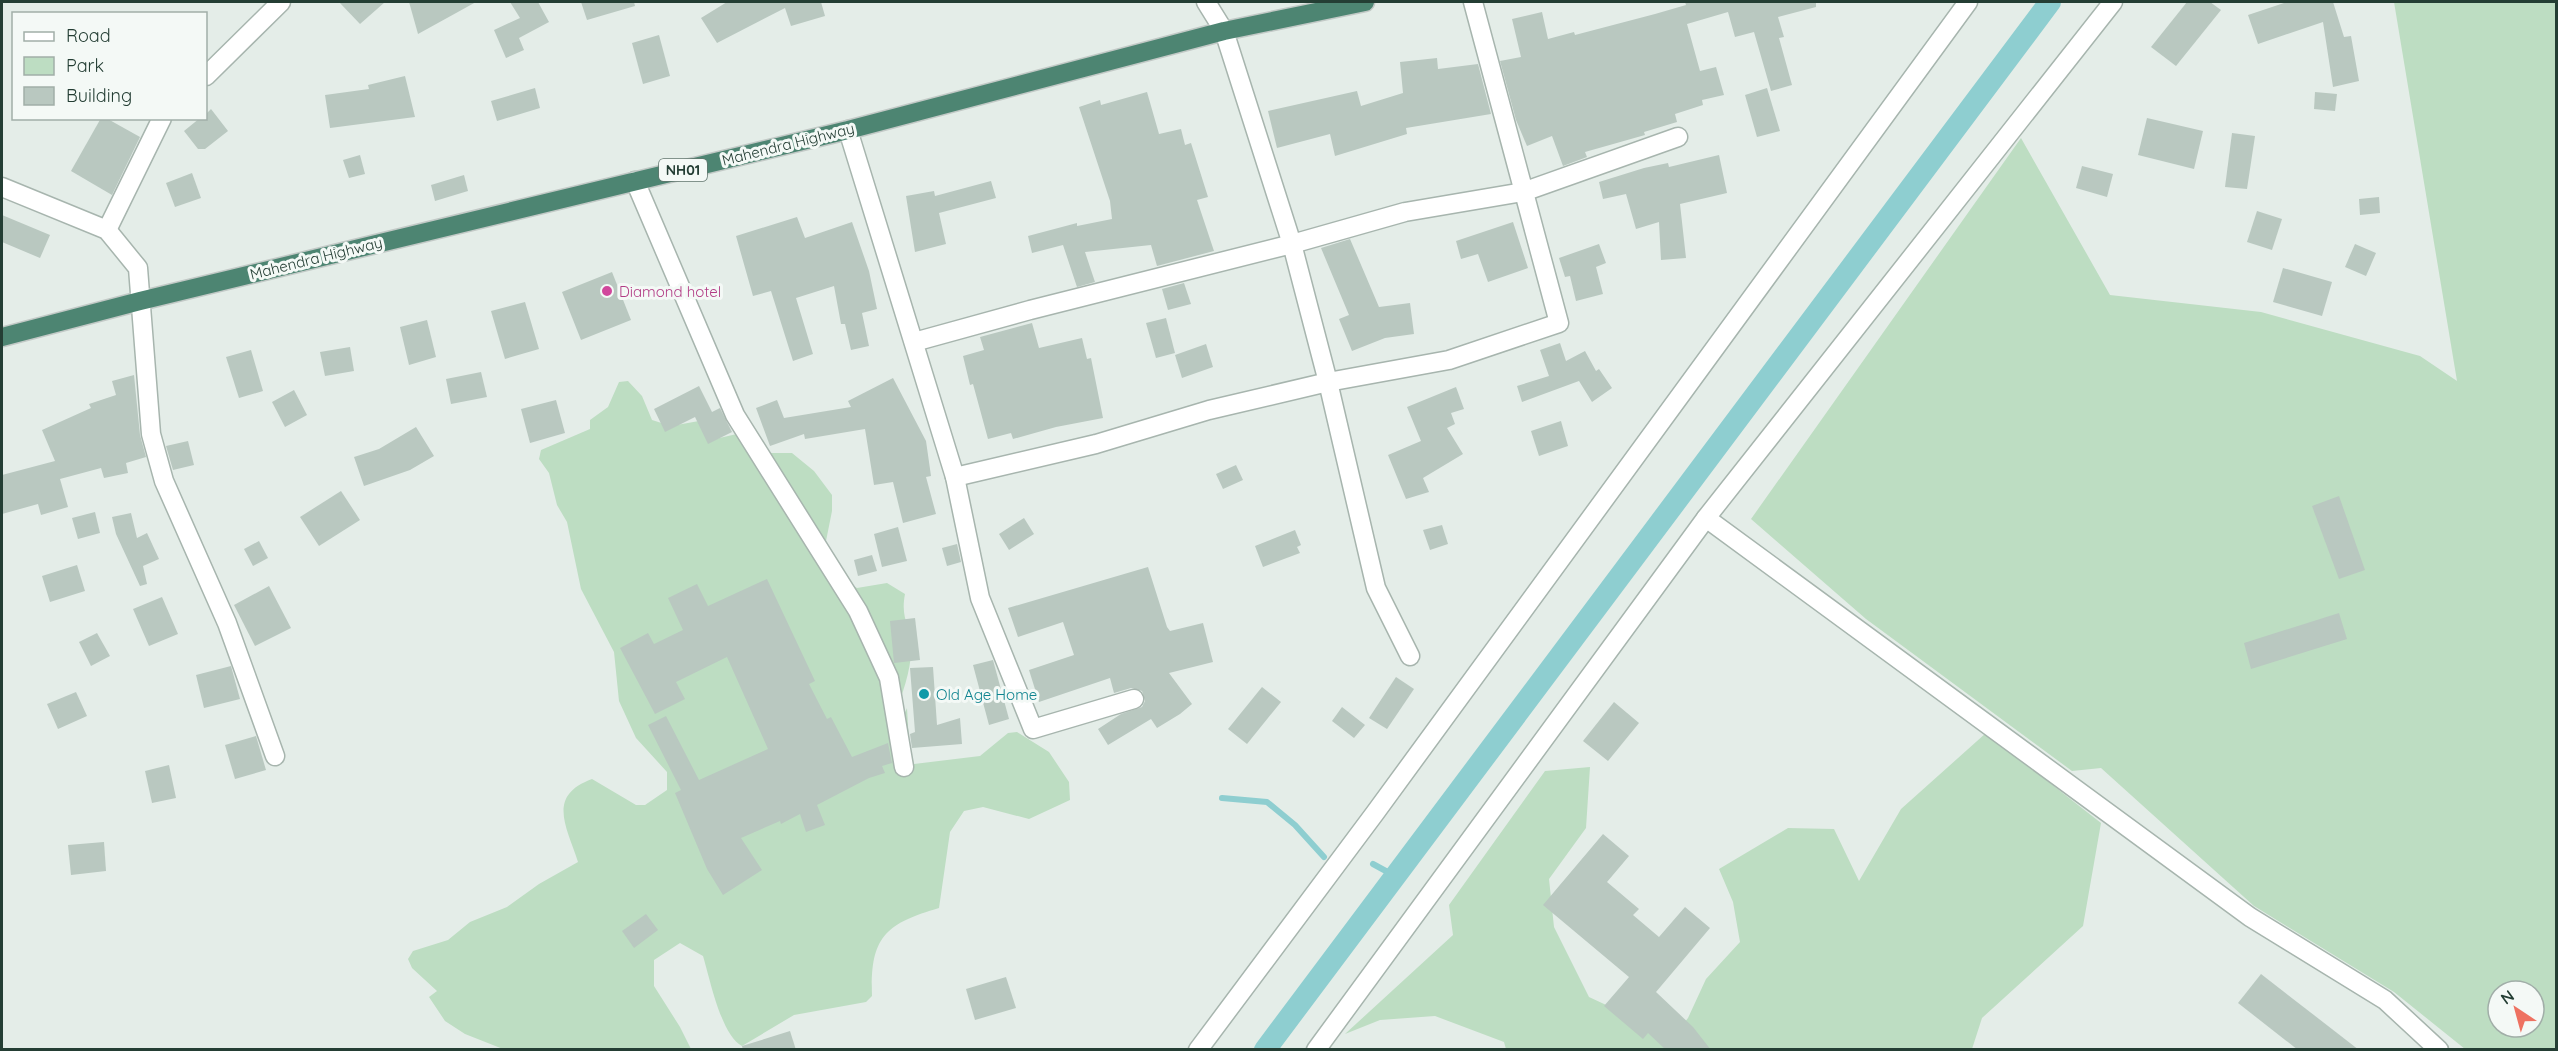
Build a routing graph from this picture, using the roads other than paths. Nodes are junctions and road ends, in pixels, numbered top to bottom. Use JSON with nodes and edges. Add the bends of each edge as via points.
{"nodes":[{"id":1,"x":281,"y":2,"type":"edge"},
{"id":2,"x":1206,"y":2,"type":"edge"},
{"id":3,"x":1365,"y":2,"type":"edge"},
{"id":4,"x":1473,"y":2,"type":"edge"},
{"id":5,"x":1968,"y":2,"type":"edge"},
{"id":6,"x":2113,"y":2,"type":"edge"},
{"id":7,"x":1224,"y":31,"type":"junction"},
{"id":8,"x":207,"y":75,"type":"edge"},
{"id":9,"x":161,"y":120,"type":"edge"},
{"id":10,"x":848,"y":130,"type":"junction"},
{"id":11,"x":1678,"y":137,"type":"dead end"},
{"id":12,"x":635,"y":181,"type":"junction"},
{"id":13,"x":2,"y":187,"type":"edge"},
{"id":14,"x":1523,"y":192,"type":"junction"},
{"id":15,"x":107,"y":230,"type":"junction"},
{"id":16,"x":1292,"y":244,"type":"junction"},
{"id":17,"x":140,"y":301,"type":"junction"},
{"id":18,"x":2,"y":337,"type":"edge"},
{"id":19,"x":914,"y":342,"type":"junction"},
{"id":20,"x":1328,"y":382,"type":"junction"},
{"id":21,"x":955,"y":477,"type":"junction"},
{"id":22,"x":1706,"y":518,"type":"junction"},
{"id":23,"x":1410,"y":656,"type":"dead end"},
{"id":24,"x":1134,"y":699,"type":"dead end"},
{"id":25,"x":275,"y":756,"type":"dead end"},
{"id":26,"x":904,"y":767,"type":"dead end"},
{"id":27,"x":1198,"y":1050,"type":"edge"},
{"id":28,"x":1316,"y":1050,"type":"edge"},
{"id":29,"x":2439,"y":1050,"type":"edge"}],
"edges":[{"from":1,"to":8,"type":"street"},
{"from":2,"to":7,"type":"street"},
{"from":3,"to":7,"type":"highway","name":"Mahendra Highway","number":"NH01"},
{"from":4,"to":14,"type":"street"},
{"from":5,"to":27,"type":"street"},
{"from":6,"to":22,"type":"street"},
{"from":7,"to":10,"type":"highway","name":"Mahendra Highway","number":"NH01"},
{"from":7,"to":16,"type":"street"},
{"from":9,"to":15,"type":"street"},
{"from":10,"to":12,"type":"highway","name":"Mahendra Highway","number":"NH01"},
{"from":10,"to":19,"type":"street"},
{"from":11,"to":14,"type":"street"},
{"from":12,"to":17,"type":"highway","name":"Mahendra Highway","number":"NH01"},
{"from":12,"to":26,"type":"street","via":[[735,415],[858,611],[889,678]]},
{"from":13,"to":15,"type":"street"},
{"from":14,"to":16,"type":"street","via":[[1406,212]]},
{"from":14,"to":20,"type":"street","via":[[1559,322],[1449,360]]},
{"from":15,"to":17,"type":"street","via":[[138,268]]},
{"from":16,"to":19,"type":"street"},
{"from":16,"to":20,"type":"street"},
{"from":17,"to":18,"type":"highway","name":"Mahendra Highway","number":"NH01"},
{"from":17,"to":25,"type":"street","via":[[151,434],[164,481],[227,623]]},
{"from":19,"to":21,"type":"street"},
{"from":20,"to":21,"type":"street"},
{"from":20,"to":23,"type":"street","via":[[1376,588]]},
{"from":21,"to":24,"type":"street","via":[[980,598],[1033,729]]},
{"from":22,"to":28,"type":"street"},
{"from":22,"to":29,"type":"street","via":[[2250,917],[2385,1000]]}]}
